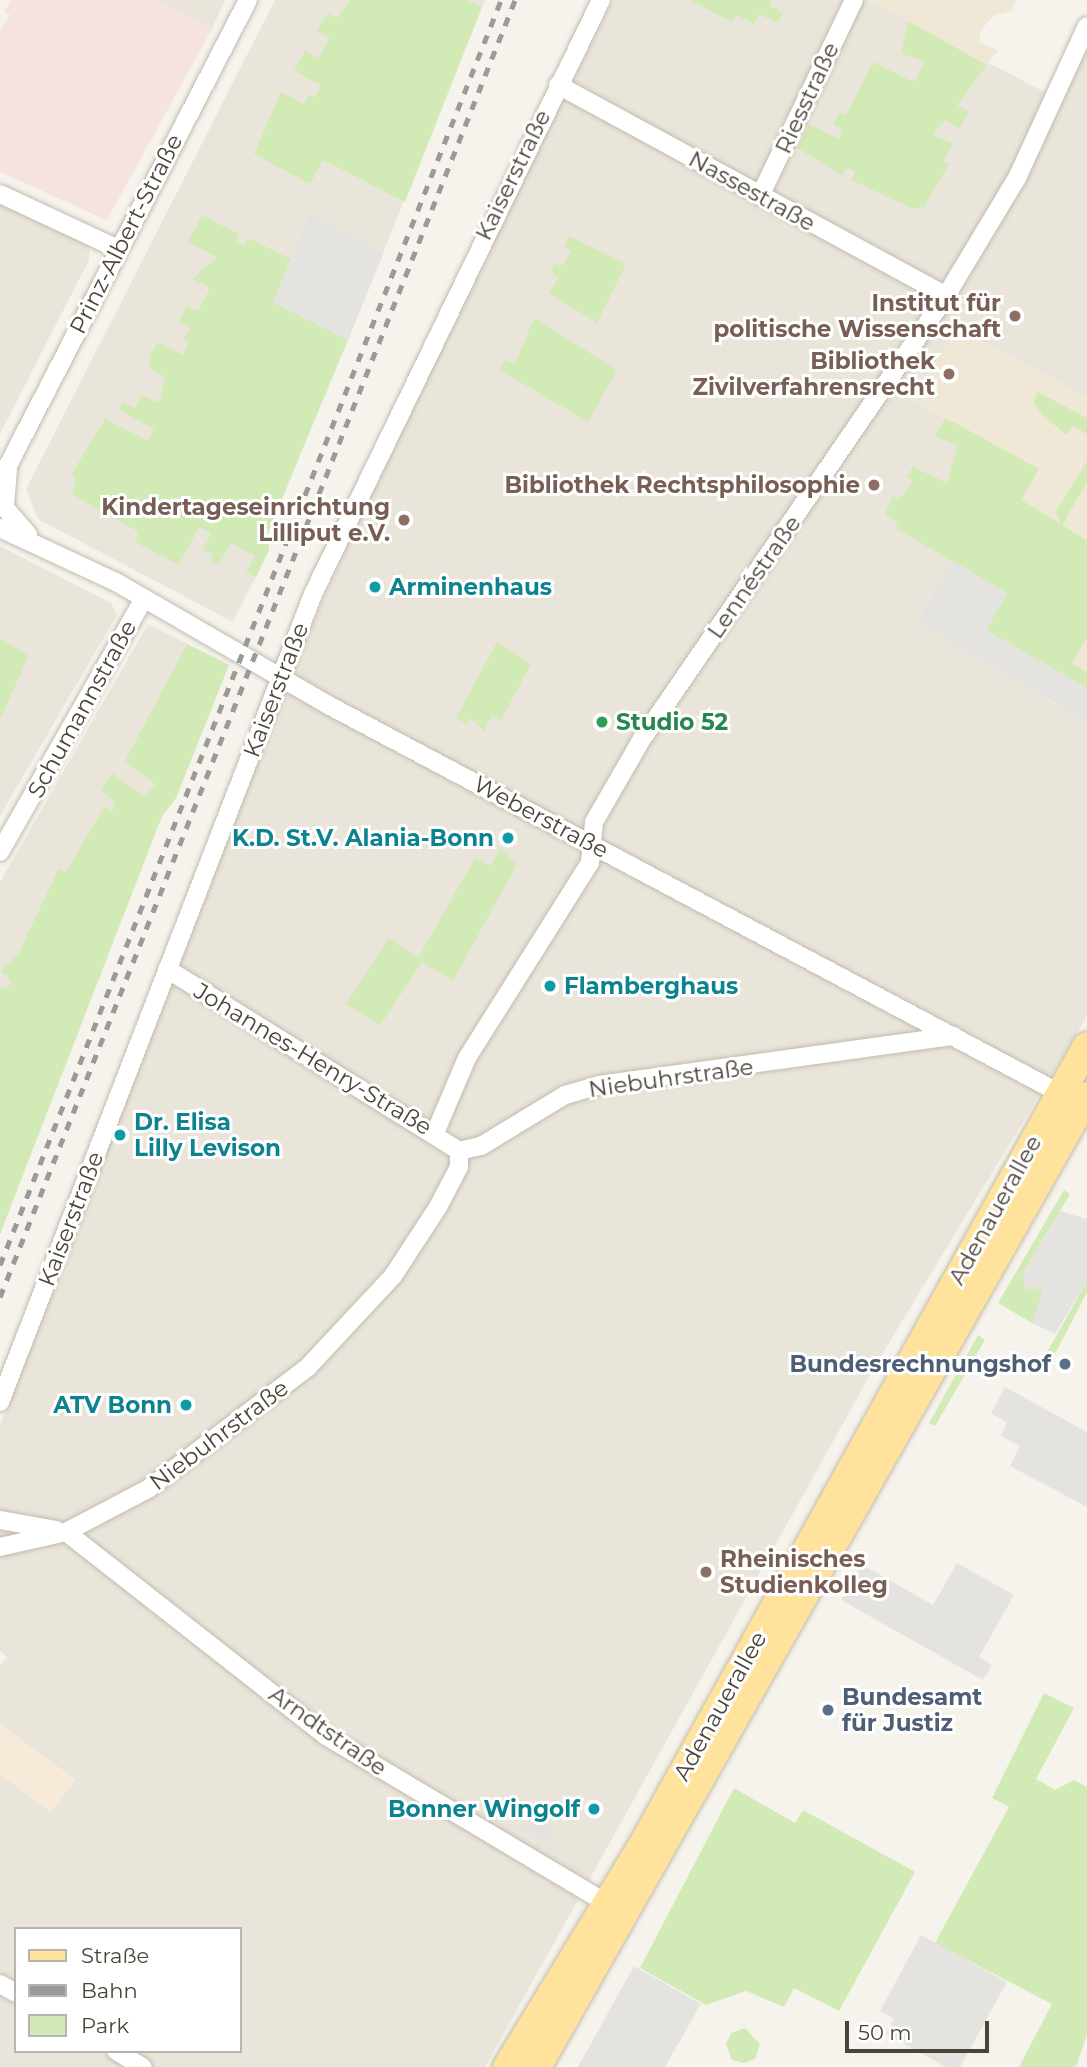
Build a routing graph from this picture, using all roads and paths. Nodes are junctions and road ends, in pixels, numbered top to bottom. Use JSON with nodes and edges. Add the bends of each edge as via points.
{"nodes":[{"id":1,"x":248,"y":0,"type":"edge"},
{"id":2,"x":601,"y":0,"type":"edge"},
{"id":3,"x":854,"y":0,"type":"edge"},
{"id":4,"x":1087,"y":29,"type":"edge"},
{"id":5,"x":558,"y":86,"type":"junction"},
{"id":6,"x":0,"y":194,"type":"edge"},
{"id":7,"x":760,"y":196,"type":"junction"},
{"id":8,"x":116,"y":248,"type":"junction"},
{"id":9,"x":946,"y":296,"type":"junction"},
{"id":10,"x":4,"y":476,"type":"edge"},
{"id":11,"x":0,"y":528,"type":"edge"},
{"id":12,"x":36,"y":541,"type":"junction"},
{"id":13,"x":142,"y":602,"type":"junction"},
{"id":14,"x":277,"y":687,"type":"junction"},
{"id":15,"x":592,"y":843,"type":"junction"},
{"id":16,"x":0,"y":852,"type":"edge"},
{"id":17,"x":167,"y":969,"type":"junction"},
{"id":18,"x":954,"y":1036,"type":"junction"},
{"id":19,"x":1087,"y":1046,"type":"edge"},
{"id":20,"x":1079,"y":1099,"type":"edge"},
{"id":21,"x":435,"y":1133,"type":"junction"},
{"id":22,"x":459,"y":1151,"type":"junction"},
{"id":23,"x":0,"y":1402,"type":"edge"},
{"id":24,"x":0,"y":1520,"type":"edge"},
{"id":25,"x":66,"y":1532,"type":"junction"},
{"id":26,"x":0,"y":1547,"type":"edge"},
{"id":27,"x":608,"y":1904,"type":"junction"},
{"id":28,"x":119,"y":2053,"type":"edge"},
{"id":29,"x":143,"y":2067,"type":"edge"},
{"id":30,"x":507,"y":2067,"type":"edge"},
{"id":31,"x":537,"y":2067,"type":"edge"}],
"edges":[{"from":1,"to":8,"type":"street","name":"Prinz-Albert-Straße"},
{"from":2,"to":5,"type":"street","name":"Kaiserstraße"},
{"from":3,"to":7,"type":"street","name":"Riesstraße"},
{"from":4,"to":9,"type":"street","name":"Lennéstraße","via":[[1017,178]]},
{"from":5,"to":7,"type":"street","name":"Nassestraße"},
{"from":5,"to":14,"type":"street","name":"Kaiserstraße","via":[[346,518]]},
{"from":6,"to":8,"type":"street"},
{"from":7,"to":9,"type":"street","name":"Nassestraße"},
{"from":8,"to":10,"type":"street","name":"Prinz-Albert-Straße"},
{"from":9,"to":15,"type":"street","name":"Lennéstraße","via":[[642,739],[594,822]]},
{"from":10,"to":12,"type":"street","name":"Prinz-Albert-Straße","via":[[5,508]]},
{"from":11,"to":12,"type":"street","name":"Weberstraße"},
{"from":12,"to":13,"type":"street","name":"Weberstraße"},
{"from":13,"to":14,"type":"street","name":"Weberstraße"},
{"from":13,"to":16,"type":"street","name":"Schumannstraße"},
{"from":14,"to":15,"type":"street","name":"Weberstraße"},
{"from":14,"to":17,"type":"street","name":"Kaiserstraße"},
{"from":15,"to":18,"type":"street","name":"Weberstraße"},
{"from":15,"to":21,"type":"street","name":"Lennéstraße","via":[[590,863],[467,1058]]},
{"from":17,"to":21,"type":"street","name":"Johannes-Henry-Straße","via":[[404,1120]]},
{"from":17,"to":23,"type":"street","name":"Kaiserstraße"},
{"from":18,"to":20,"type":"street","name":"Weberstraße"},
{"from":18,"to":22,"type":"street","name":"Niebuhrstraße","via":[[599,1085],[565,1095],[481,1146]]},
{"from":19,"to":20,"type":"main road","name":"Adenauerallee"},
{"from":20,"to":27,"type":"main road","name":"Adenauerallee"},
{"from":20,"to":31,"type":"main road","name":"Adenauerallee"},
{"from":21,"to":22,"type":"street","name":"Johannes-Henry-Straße"},
{"from":22,"to":25,"type":"street","name":"Niebuhrstraße","via":[[459,1167],[438,1208],[393,1276],[308,1367],[148,1489]]},
{"from":24,"to":25,"type":"street"},
{"from":25,"to":26,"type":"street","name":"Niebuhrstraße"},
{"from":25,"to":27,"type":"street","name":"Arndtstraße","via":[[326,1736]]},
{"from":27,"to":30,"type":"main road","name":"Adenauerallee"},
{"from":28,"to":29,"type":"street"}]}
